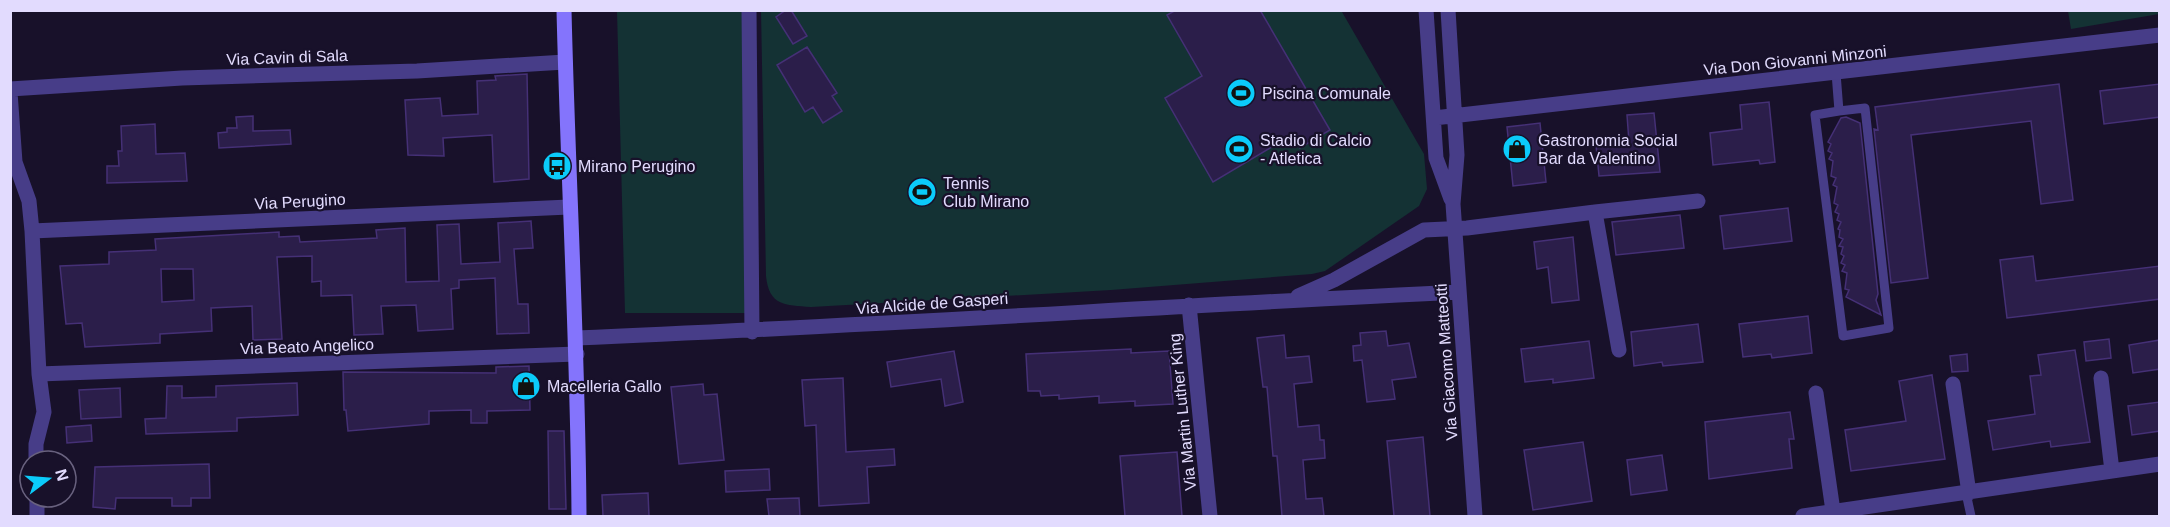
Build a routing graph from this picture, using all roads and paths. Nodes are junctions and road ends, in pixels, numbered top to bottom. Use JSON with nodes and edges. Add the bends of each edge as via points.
{"nodes":[{"id":1,"x":564,"y":10,"type":"edge"},
{"id":2,"x":749,"y":10,"type":"edge"},
{"id":3,"x":1426,"y":10,"type":"edge"},
{"id":4,"x":1448,"y":10,"type":"edge"},
{"id":5,"x":2160,"y":35,"type":"edge"},
{"id":6,"x":565,"y":62,"type":"junction"},
{"id":7,"x":1836,"y":73,"type":"junction"},
{"id":8,"x":10,"y":91,"type":"edge"},
{"id":9,"x":1839,"y":111,"type":"junction"},
{"id":10,"x":1455,"y":117,"type":"junction"},
{"id":11,"x":1434,"y":118,"type":"junction"},
{"id":12,"x":1698,"y":201,"type":"dead end"},
{"id":13,"x":1453,"y":204,"type":"junction"},
{"id":14,"x":569,"y":207,"type":"junction"},
{"id":15,"x":1595,"y":212,"type":"junction"},
{"id":16,"x":1454,"y":228,"type":"junction"},
{"id":17,"x":32,"y":231,"type":"junction"},
{"id":18,"x":1459,"y":292,"type":"junction"},
{"id":19,"x":1289,"y":300,"type":"junction"},
{"id":20,"x":1189,"y":305,"type":"junction"},
{"id":21,"x":752,"y":332,"type":"junction"},
{"id":22,"x":576,"y":338,"type":"junction"},
{"id":23,"x":1619,"y":350,"type":"dead end"},
{"id":24,"x":577,"y":354,"type":"junction"},
{"id":25,"x":39,"y":374,"type":"junction"},
{"id":26,"x":2101,"y":378,"type":"dead end"},
{"id":27,"x":1953,"y":384,"type":"dead end"},
{"id":28,"x":1816,"y":393,"type":"dead end"},
{"id":29,"x":36,"y":449,"type":"edge"},
{"id":30,"x":2160,"y":464,"type":"edge"},
{"id":31,"x":2112,"y":471,"type":"junction"},
{"id":32,"x":1968,"y":493,"type":"junction"},
{"id":33,"x":1833,"y":511,"type":"junction"},
{"id":34,"x":579,"y":516,"type":"edge"},
{"id":35,"x":1210,"y":516,"type":"edge"},
{"id":36,"x":1475,"y":516,"type":"edge"},
{"id":37,"x":1803,"y":516,"type":"edge"},
{"id":38,"x":1971,"y":516,"type":"edge"}],
"edges":[{"from":1,"to":6,"type":"main road"},
{"from":2,"to":21,"type":"street"},
{"from":3,"to":11,"type":"street","name":"Via Giacomo Matteotti"},
{"from":4,"to":10,"type":"street","name":"Via Giacomo Matteotti"},
{"from":5,"to":7,"type":"street","name":"Via Don Giovanni Minzoni"},
{"from":6,"to":8,"type":"street","name":"Via Cavin di Sala","via":[[182,78]]},
{"from":6,"to":14,"type":"main road"},
{"from":7,"to":9,"type":"lane"},
{"from":7,"to":10,"type":"street","name":"Via Don Giovanni Minzoni"},
{"from":8,"to":17,"type":"street","via":[[15,162],[29,201]]},
{"from":9,"to":9,"type":"lane","via":[[1865,108],[1889,328],[1843,336],[1815,115]]},
{"from":10,"to":11,"type":"street","name":"Via Don Giovanni Minzoni"},
{"from":10,"to":13,"type":"street","name":"Via Giacomo Matteotti"},
{"from":11,"to":13,"type":"street","name":"Via Giacomo Matteotti","via":[[1436,158]]},
{"from":12,"to":15,"type":"street","name":"Via Alcide de Gasperi"},
{"from":13,"to":16,"type":"street","name":"Via Giacomo Matteotti"},
{"from":14,"to":17,"type":"street","name":"Via Perugino"},
{"from":14,"to":22,"type":"main road"},
{"from":15,"to":16,"type":"street","name":"Via Alcide de Gasperi"},
{"from":15,"to":23,"type":"street"},
{"from":16,"to":18,"type":"street","name":"Via Giacomo Matteotti"},
{"from":16,"to":19,"type":"street","name":"Via Alcide de Gasperi","via":[[1424,230]]},
{"from":17,"to":25,"type":"street"},
{"from":18,"to":19,"type":"street","name":"Via Alcide de Gasperi"},
{"from":18,"to":36,"type":"street","name":"Via Giacomo Matteotti"},
{"from":19,"to":20,"type":"street","name":"Via Alcide de Gasperi"},
{"from":20,"to":21,"type":"street","name":"Via Alcide de Gasperi"},
{"from":20,"to":35,"type":"street","name":"Via Martin Luther King"},
{"from":21,"to":22,"type":"street","name":"Via Alcide de Gasperi"},
{"from":22,"to":24,"type":"main road"},
{"from":24,"to":25,"type":"street","name":"Via Beato Angelico"},
{"from":24,"to":34,"type":"main road"},
{"from":25,"to":29,"type":"street","via":[[44,412]]},
{"from":26,"to":31,"type":"street"},
{"from":27,"to":32,"type":"street"},
{"from":28,"to":33,"type":"street"},
{"from":30,"to":31,"type":"street"},
{"from":31,"to":32,"type":"street"},
{"from":32,"to":33,"type":"street"},
{"from":32,"to":38,"type":"lane"},
{"from":33,"to":37,"type":"street"}]}
